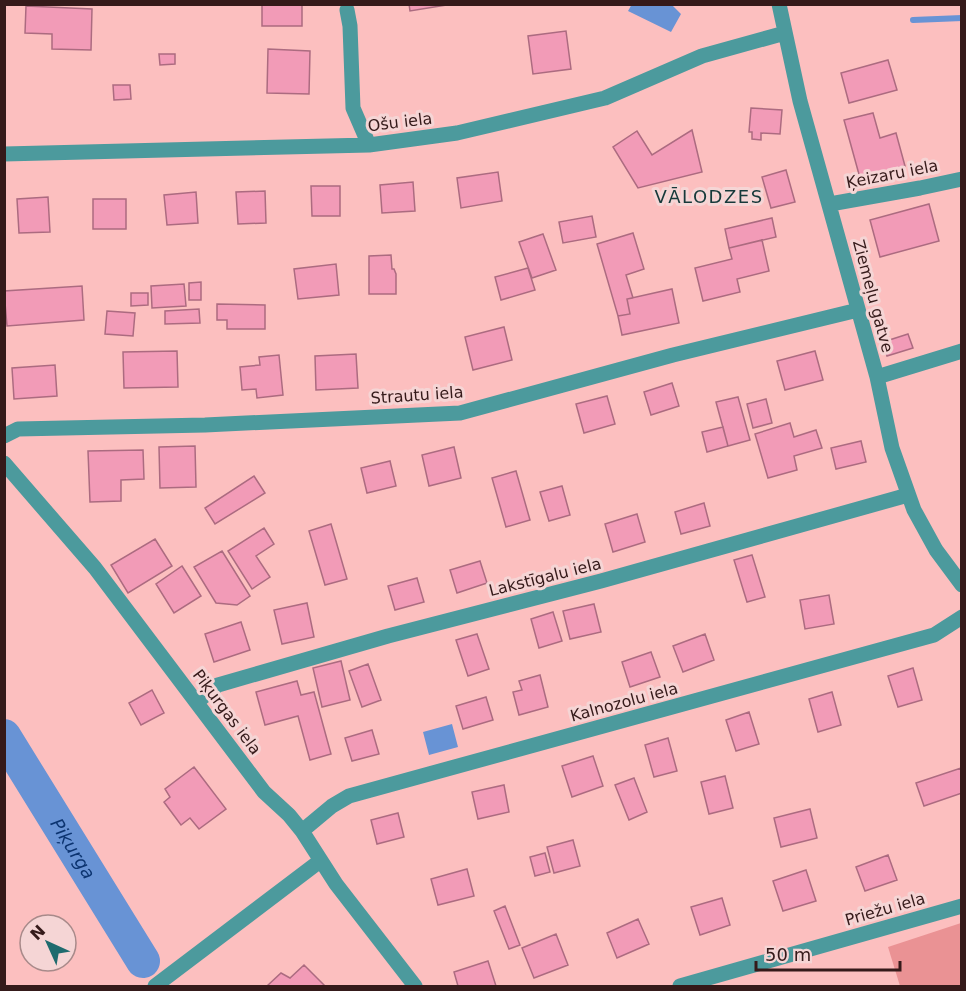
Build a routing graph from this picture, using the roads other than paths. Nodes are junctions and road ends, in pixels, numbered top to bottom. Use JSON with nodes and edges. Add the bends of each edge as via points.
{"nodes":[{"id":1,"x":779,"y":4,"type":"edge"},
{"id":2,"x":346,"y":10,"type":"dead end"},
{"id":3,"x":785,"y":33,"type":"junction"},
{"id":4,"x":369,"y":145,"type":"junction"},
{"id":5,"x":4,"y":154,"type":"edge"},
{"id":6,"x":962,"y":179,"type":"edge"},
{"id":7,"x":830,"y":204,"type":"junction"},
{"id":8,"x":858,"y":310,"type":"junction"},
{"id":9,"x":962,"y":351,"type":"edge"},
{"id":10,"x":877,"y":377,"type":"junction"},
{"id":11,"x":4,"y":436,"type":"edge"},
{"id":12,"x":4,"y":463,"type":"edge"},
{"id":13,"x":908,"y":495,"type":"junction"},
{"id":14,"x":962,"y":585,"type":"edge"},
{"id":15,"x":962,"y":617,"type":"edge"},
{"id":16,"x":197,"y":702,"type":"junction"},
{"id":17,"x":302,"y":831,"type":"junction"},
{"id":18,"x":320,"y":861,"type":"junction"},
{"id":19,"x":962,"y":906,"type":"edge"},
{"id":20,"x":155,"y":987,"type":"edge"},
{"id":21,"x":415,"y":987,"type":"edge"},
{"id":22,"x":680,"y":987,"type":"edge"}],
"edges":[{"from":1,"to":3,"type":"street","name":"Ziemeļu gatve"},
{"from":2,"to":4,"type":"street","via":[[353,108]]},
{"from":3,"to":4,"type":"street","name":"Ošu iela","via":[[702,56],[605,98],[457,133]]},
{"from":3,"to":7,"type":"street","name":"Ziemeļu gatve"},
{"from":4,"to":5,"type":"street","name":"Ošu iela"},
{"from":6,"to":7,"type":"street","name":"Ķeizaru iela"},
{"from":7,"to":8,"type":"street","name":"Ziemeļu gatve"},
{"from":8,"to":10,"type":"street","name":"Ziemeļu gatve"},
{"from":8,"to":11,"type":"street","name":"Strautu iela","via":[[460,413],[18,429]]},
{"from":9,"to":10,"type":"street"},
{"from":10,"to":13,"type":"street","name":"Ziemeļu gatve","via":[[892,448]]},
{"from":12,"to":16,"type":"street","name":"Piķurgas iela","via":[[95,568]]},
{"from":13,"to":14,"type":"street","name":"Ziemeļu gatve","via":[[936,550]]},
{"from":13,"to":16,"type":"street","name":"Lakstīgalu iela","via":[[230,681],[218,685]]},
{"from":15,"to":17,"type":"street","name":"Kalnozolu iela","via":[[934,635],[349,796]]},
{"from":16,"to":17,"type":"street","name":"Piķurgas iela","via":[[264,792]]},
{"from":17,"to":18,"type":"street","name":"Piķurgas iela"},
{"from":18,"to":20,"type":"street"},
{"from":18,"to":21,"type":"street","name":"Piķurgas iela"},
{"from":19,"to":22,"type":"street","name":"Priežu iela"}]}
